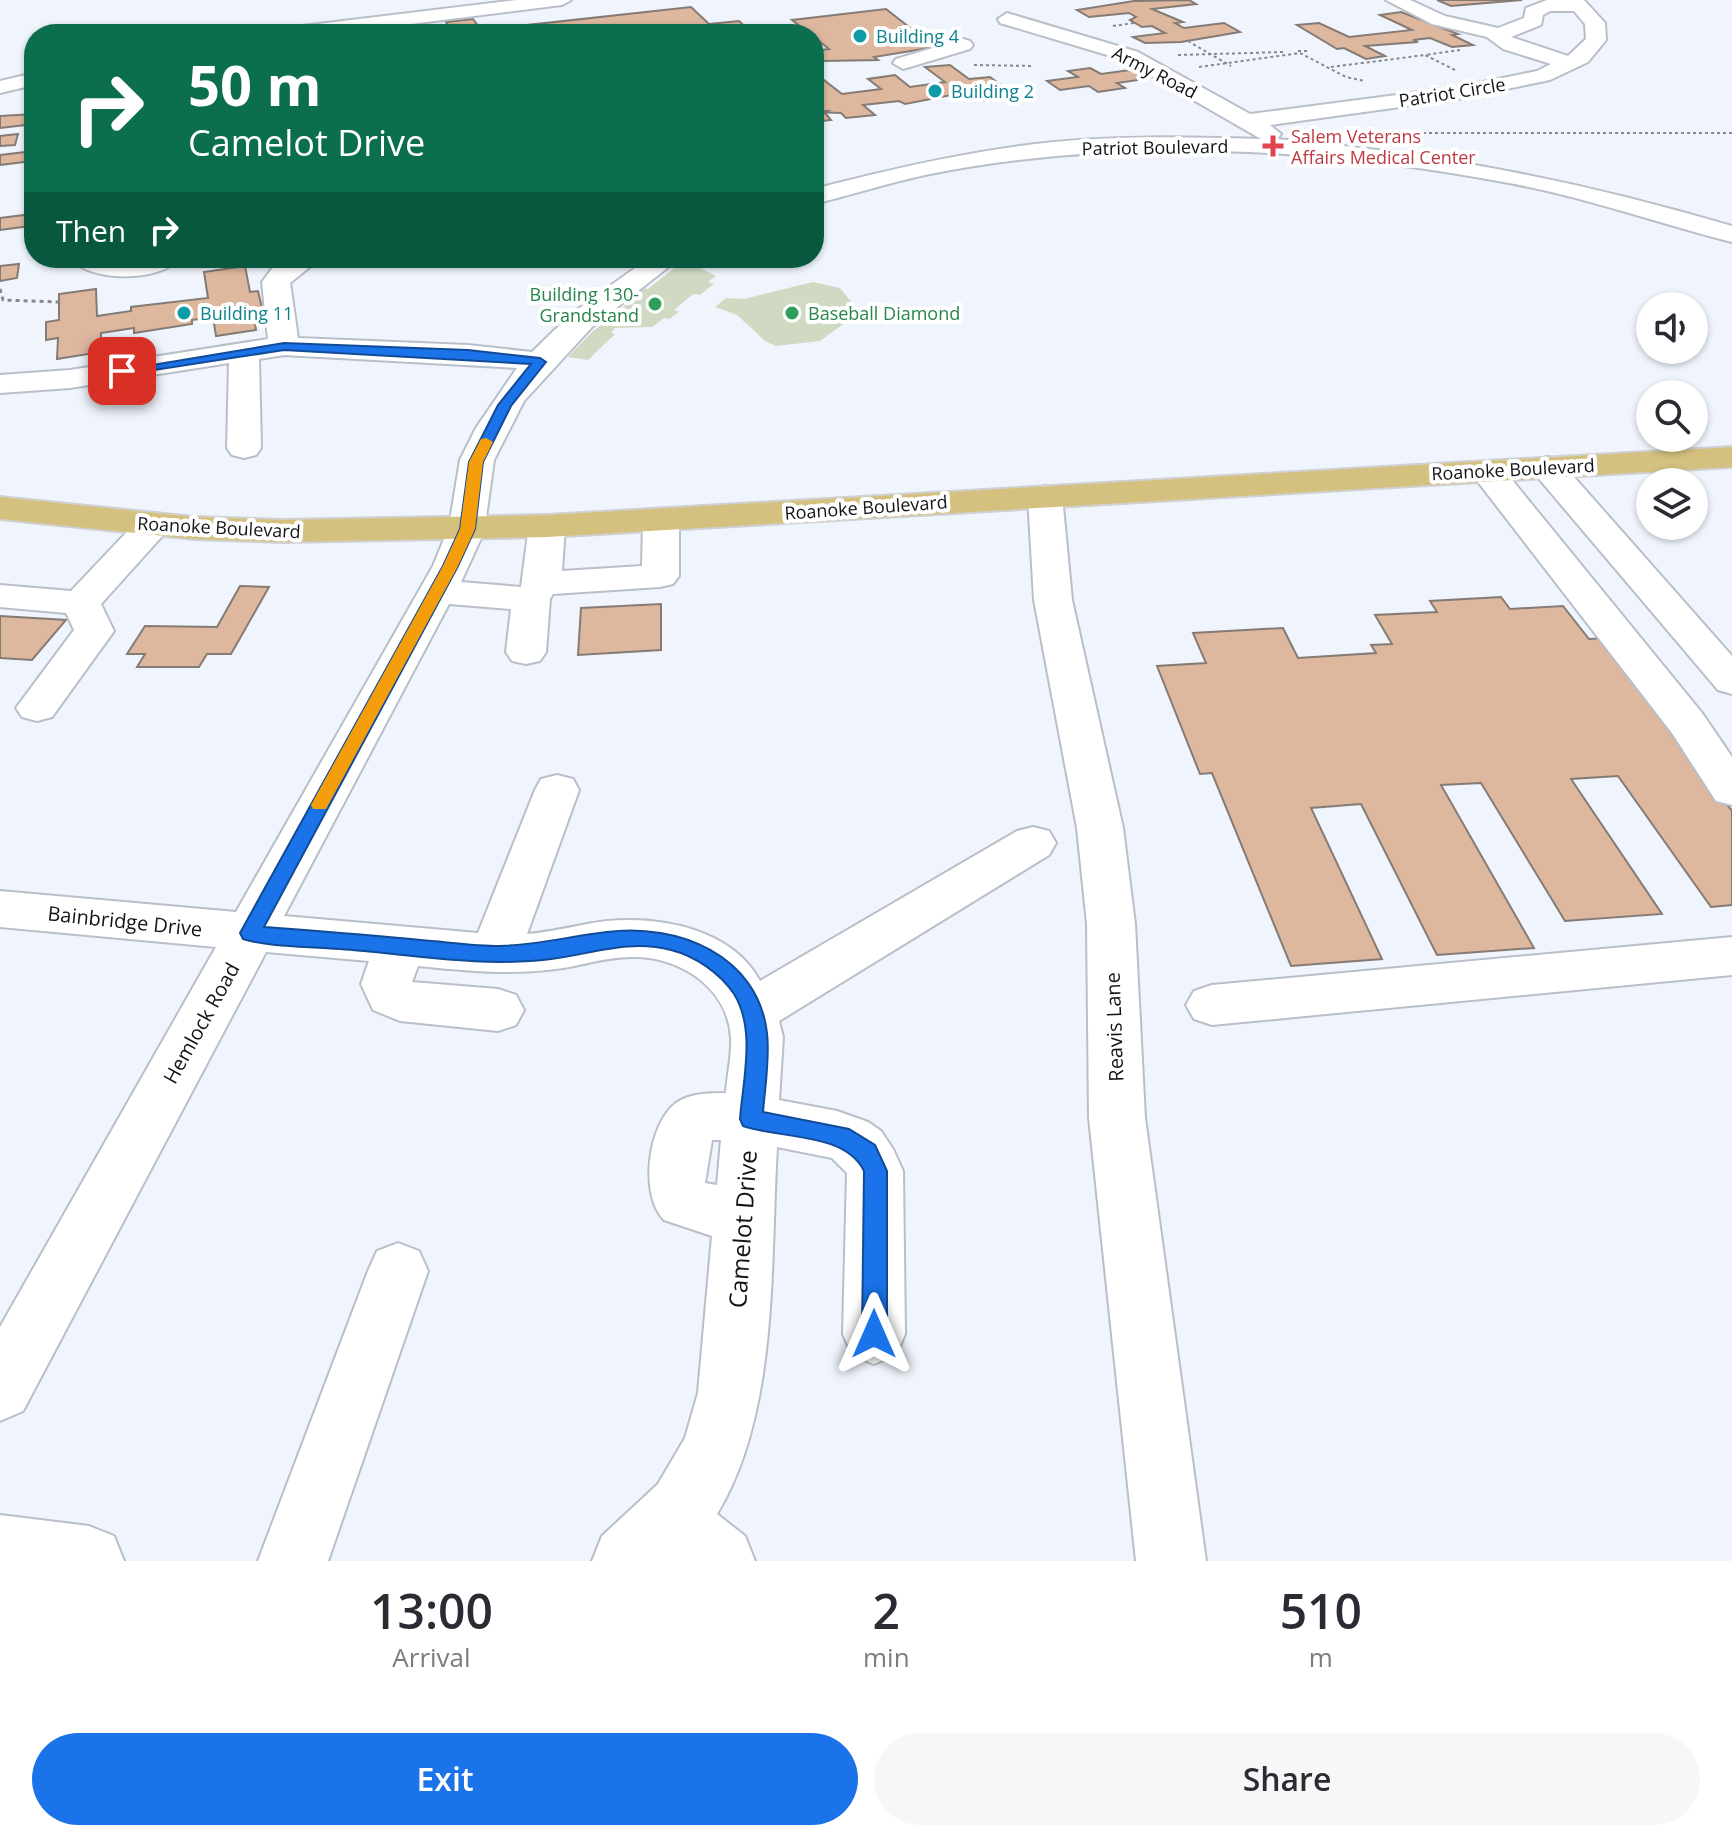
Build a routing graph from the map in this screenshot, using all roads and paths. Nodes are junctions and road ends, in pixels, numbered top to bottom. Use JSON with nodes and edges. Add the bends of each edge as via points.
{"nodes":[{"id":1,"x":562,"y":0,"type":"edge"},
{"id":2,"x":1395,"y":0,"type":"edge"},
{"id":3,"x":1577,"y":3,"type":"edge"},
{"id":4,"x":1007,"y":19,"type":"dead end"},
{"id":5,"x":370,"y":24,"type":"edge"},
{"id":6,"x":1498,"y":34,"type":"junction"},
{"id":7,"x":1188,"y":41,"type":"dead end"},
{"id":8,"x":963,"y":45,"type":"dead end"},
{"id":9,"x":1306,"y":47,"type":"dead end"},
{"id":10,"x":1463,"y":49,"type":"dead end"},
{"id":11,"x":1309,"y":51,"type":"junction"},
{"id":12,"x":1209,"y":53,"type":"junction"},
{"id":13,"x":1300,"y":53,"type":"junction"},
{"id":14,"x":1171,"y":55,"type":"dead end"},
{"id":15,"x":1425,"y":55,"type":"junction"},
{"id":16,"x":1225,"y":62,"type":"junction"},
{"id":17,"x":903,"y":63,"type":"dead end"},
{"id":18,"x":1571,"y":64,"type":"junction"},
{"id":19,"x":1231,"y":66,"type":"dead end"},
{"id":20,"x":1328,"y":68,"type":"junction"},
{"id":21,"x":1187,"y":69,"type":"dead end"},
{"id":22,"x":1462,"y":73,"type":"dead end"},
{"id":23,"x":24,"y":81,"type":"edge"},
{"id":24,"x":1377,"y":83,"type":"dead end"},
{"id":25,"x":0,"y":87,"type":"edge"},
{"id":26,"x":1246,"y":121,"type":"junction"},
{"id":27,"x":1293,"y":146,"type":"junction"},
{"id":28,"x":824,"y":187,"type":"edge"},
{"id":29,"x":1732,"y":234,"type":"edge"},
{"id":30,"x":287,"y":268,"type":"edge"},
{"id":31,"x":651,"y":268,"type":"edge"},
{"id":32,"x":2,"y":280,"type":"edge"},
{"id":33,"x":0,"y":288,"type":"edge"},
{"id":34,"x":59,"y":302,"type":"dead end"},
{"id":35,"x":284,"y":346,"type":"junction"},
{"id":36,"x":244,"y":351,"type":"junction"},
{"id":37,"x":540,"y":362,"type":"junction"},
{"id":38,"x":0,"y":384,"type":"edge"},
{"id":39,"x":244,"y":448,"type":"dead end"},
{"id":40,"x":1732,"y":457,"type":"edge"},
{"id":41,"x":1547,"y":467,"type":"junction"},
{"id":42,"x":1487,"y":471,"type":"junction"},
{"id":43,"x":1045,"y":496,"type":"junction"},
{"id":44,"x":0,"y":508,"type":"edge"},
{"id":45,"x":661,"y":520,"type":"junction"},
{"id":46,"x":155,"y":524,"type":"junction"},
{"id":47,"x":547,"y":526,"type":"junction"},
{"id":48,"x":467,"y":529,"type":"junction"},
{"id":49,"x":537,"y":591,"type":"junction"},
{"id":50,"x":437,"y":592,"type":"junction"},
{"id":51,"x":0,"y":596,"type":"edge"},
{"id":52,"x":81,"y":603,"type":"junction"},
{"id":53,"x":526,"y":652,"type":"dead end"},
{"id":54,"x":1732,"y":681,"type":"edge"},
{"id":55,"x":37,"y":708,"type":"dead end"},
{"id":56,"x":557,"y":790,"type":"dead end"},
{"id":57,"x":1732,"y":790,"type":"edge"},
{"id":58,"x":1033,"y":843,"type":"dead end"},
{"id":59,"x":0,"y":909,"type":"edge"},
{"id":60,"x":250,"y":933,"type":"junction"},
{"id":61,"x":400,"y":946,"type":"junction"},
{"id":62,"x":495,"y":954,"type":"junction"},
{"id":63,"x":1732,"y":956,"type":"edge"},
{"id":64,"x":1212,"y":1005,"type":"dead end"},
{"id":65,"x":498,"y":1010,"type":"dead end"},
{"id":66,"x":753,"y":1011,"type":"junction"},
{"id":67,"x":751,"y":1119,"type":"junction"},
{"id":68,"x":398,"y":1271,"type":"dead end"},
{"id":69,"x":874,"y":1334,"type":"dead end"},
{"id":70,"x":0,"y":1389,"type":"edge"},
{"id":71,"x":673,"y":1548,"type":"edge"},
{"id":72,"x":0,"y":1550,"type":"edge"},
{"id":73,"x":89,"y":1561,"type":"edge"},
{"id":74,"x":293,"y":1561,"type":"edge"},
{"id":75,"x":1171,"y":1561,"type":"edge"}],
"edges":[{"from":1,"to":5,"type":"street"},
{"from":2,"to":6,"type":"street","via":[[1439,20]]},
{"from":3,"to":6,"type":"street","via":[[1539,8],[1533,12],[1534,21]]},
{"from":3,"to":18,"type":"street","name":"Patriot Circle","via":[[1595,23],[1596,40]]},
{"from":4,"to":26,"type":"street","name":"Army Road","via":[[1131,56]]},
{"from":6,"to":18,"type":"street","via":[[1510,45]]},
{"from":7,"to":12,"type":"path"},
{"from":8,"to":17,"type":"street"},
{"from":9,"to":11,"type":"path"},
{"from":10,"to":15,"type":"path"},
{"from":11,"to":12,"type":"path"},
{"from":11,"to":13,"type":"path"},
{"from":12,"to":14,"type":"path"},
{"from":12,"to":16,"type":"path"},
{"from":13,"to":16,"type":"path"},
{"from":13,"to":20,"type":"path"},
{"from":15,"to":20,"type":"path"},
{"from":15,"to":22,"type":"path"},
{"from":16,"to":19,"type":"path"},
{"from":16,"to":21,"type":"path"},
{"from":18,"to":26,"type":"street","name":"Patriot Circle","via":[[1543,76],[1458,93]]},
{"from":20,"to":24,"type":"path"},
{"from":23,"to":25,"type":"street"},
{"from":26,"to":27,"type":"street","name":"Army Road"},
{"from":27,"to":28,"type":"street","name":"Patriot Boulevard","via":[[1045,150],[831,180]]},
{"from":27,"to":29,"type":"street","name":"Patriot Boulevard","via":[[1526,180]]},
{"from":30,"to":35,"type":"street","via":[[276,282]]},
{"from":31,"to":37,"type":"street","via":[[619,288]]},
{"from":32,"to":33,"type":"path"},
{"from":33,"to":34,"type":"path","via":[[3,300]]},
{"from":35,"to":36,"type":"street"},
{"from":35,"to":37,"type":"street"},
{"from":36,"to":38,"type":"street","via":[[70,379]]},
{"from":36,"to":39,"type":"street"},
{"from":37,"to":48,"type":"street","via":[[505,405],[476,462]]},
{"from":40,"to":41,"type":"main road","name":"Roanoke Boulevard"},
{"from":41,"to":42,"type":"main road","name":"Roanoke Boulevard"},
{"from":41,"to":54,"type":"street"},
{"from":42,"to":43,"type":"main road","name":"Roanoke Boulevard"},
{"from":42,"to":57,"type":"street","via":[[1687,723]]},
{"from":43,"to":45,"type":"main road","name":"Roanoke Boulevard"},
{"from":43,"to":75,"type":"street","name":"Reavis Lane","via":[[1053,600],[1100,828],[1111,924],[1117,1118]]},
{"from":44,"to":46,"type":"main road","name":"Roanoke Boulevard"},
{"from":45,"to":47,"type":"main road","name":"Roanoke Boulevard"},
{"from":45,"to":49,"type":"street","via":[[660,576]]},
{"from":46,"to":48,"type":"main road","name":"Roanoke Boulevard","via":[[283,531]]},
{"from":46,"to":52,"type":"street"},
{"from":47,"to":48,"type":"main road","name":"Roanoke Boulevard"},
{"from":47,"to":49,"type":"street"},
{"from":48,"to":50,"type":"street","name":"Hemlock Road"},
{"from":49,"to":50,"type":"street"},
{"from":49,"to":53,"type":"street"},
{"from":50,"to":60,"type":"street","name":"Hemlock Road"},
{"from":51,"to":52,"type":"street"},
{"from":52,"to":55,"type":"street","via":[[94,631]]},
{"from":56,"to":62,"type":"street"},
{"from":58,"to":66,"type":"street"},
{"from":59,"to":60,"type":"street","name":"Bainbridge Drive"},
{"from":60,"to":61,"type":"street"},
{"from":60,"to":70,"type":"street","name":"Hemlock Road"},
{"from":61,"to":62,"type":"street"},
{"from":61,"to":65,"type":"street","via":[[386,984],[391,996]]},
{"from":62,"to":66,"type":"street","via":[[551,951],[606,939],[673,942],[722,967]]},
{"from":63,"to":64,"type":"street"},
{"from":66,"to":67,"type":"street","via":[[757,1037]]},
{"from":67,"to":69,"type":"street","via":[[849,1139],[866,1152],[875,1171]]},
{"from":67,"to":71,"type":"street","name":"Camelot Drive","via":[[710,1115],[686,1128],[676,1183],[680,1197],[690,1205],[743,1213],[723,1431]]},
{"from":68,"to":74,"type":"street"},
{"from":72,"to":73,"type":"street"}]}
